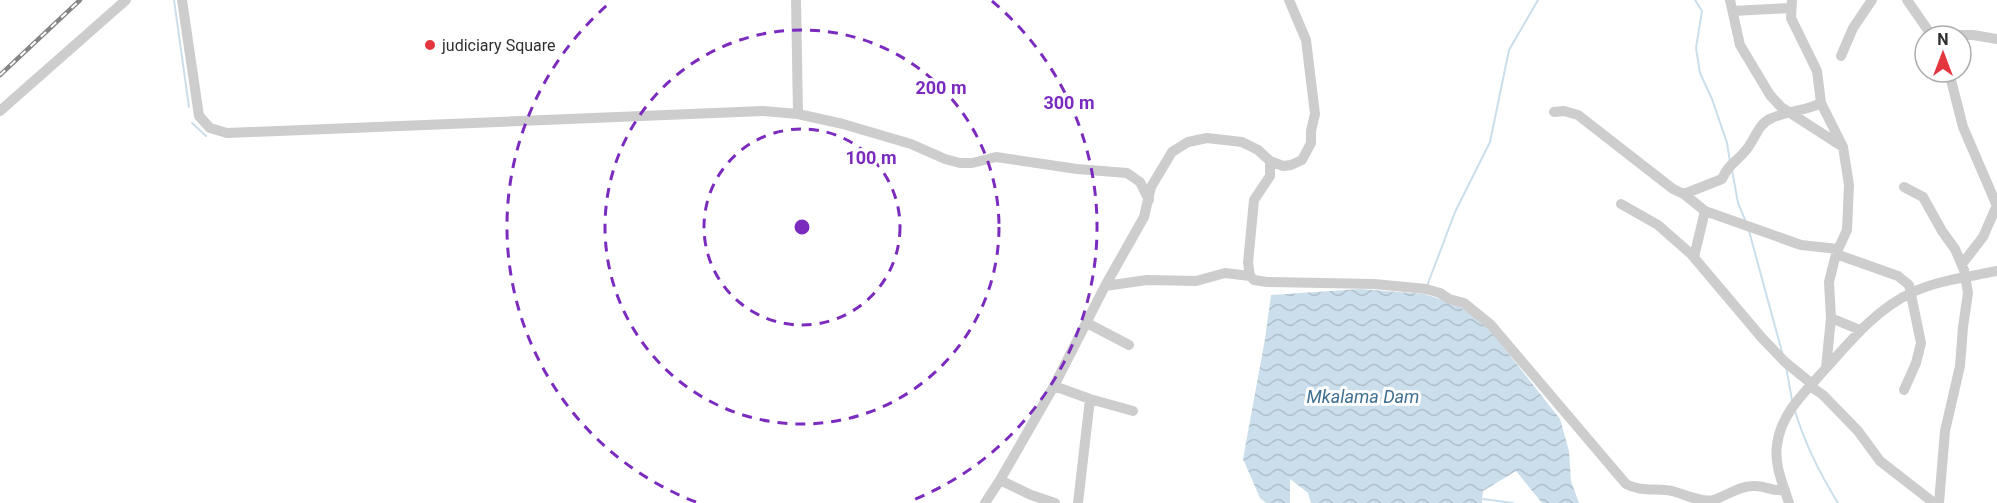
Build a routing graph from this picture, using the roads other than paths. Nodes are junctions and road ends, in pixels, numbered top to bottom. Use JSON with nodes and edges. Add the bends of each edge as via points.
{"nodes":[{"id":1,"x":126,"y":0,"type":"edge"},
{"id":2,"x":182,"y":0,"type":"edge"},
{"id":3,"x":796,"y":0,"type":"edge"},
{"id":4,"x":1289,"y":0,"type":"edge"},
{"id":5,"x":1730,"y":0,"type":"edge"},
{"id":6,"x":1872,"y":0,"type":"edge"},
{"id":7,"x":1907,"y":0,"type":"edge"},
{"id":8,"x":1791,"y":4,"type":"edge"},
{"id":9,"x":1733,"y":11,"type":"junction"},
{"id":10,"x":1924,"y":24,"type":"edge"},
{"id":11,"x":1973,"y":35,"type":"edge"},
{"id":12,"x":1997,"y":39,"type":"edge"},
{"id":13,"x":1841,"y":56,"type":"dead end"},
{"id":14,"x":1952,"y":84,"type":"edge"},
{"id":15,"x":1821,"y":103,"type":"junction"},
{"id":16,"x":0,"y":111,"type":"edge"},
{"id":17,"x":1554,"y":112,"type":"dead end"},
{"id":18,"x":1790,"y":113,"type":"junction"},
{"id":19,"x":798,"y":114,"type":"junction"},
{"id":20,"x":1843,"y":147,"type":"junction"},
{"id":21,"x":1270,"y":161,"type":"junction"},
{"id":22,"x":1904,"y":187,"type":"dead end"},
{"id":23,"x":1684,"y":194,"type":"junction"},
{"id":24,"x":1149,"y":200,"type":"junction"},
{"id":25,"x":1621,"y":204,"type":"dead end"},
{"id":26,"x":1997,"y":206,"type":"edge"},
{"id":27,"x":1705,"y":211,"type":"junction"},
{"id":28,"x":1837,"y":251,"type":"junction"},
{"id":29,"x":1694,"y":257,"type":"junction"},
{"id":30,"x":1962,"y":264,"type":"junction"},
{"id":31,"x":1997,"y":272,"type":"edge"},
{"id":32,"x":1251,"y":276,"type":"junction"},
{"id":33,"x":1966,"y":278,"type":"junction"},
{"id":34,"x":1105,"y":286,"type":"junction"},
{"id":35,"x":1910,"y":293,"type":"junction"},
{"id":36,"x":1831,"y":318,"type":"junction"},
{"id":37,"x":1087,"y":323,"type":"junction"},
{"id":38,"x":1860,"y":330,"type":"junction"},
{"id":39,"x":1129,"y":345,"type":"dead end"},
{"id":40,"x":1826,"y":368,"type":"junction"},
{"id":41,"x":1811,"y":385,"type":"junction"},
{"id":42,"x":1054,"y":386,"type":"junction"},
{"id":43,"x":1904,"y":390,"type":"dead end"},
{"id":44,"x":1090,"y":399,"type":"junction"},
{"id":45,"x":1133,"y":411,"type":"dead end"},
{"id":46,"x":1000,"y":480,"type":"junction"},
{"id":47,"x":1785,"y":490,"type":"junction"},
{"id":48,"x":1707,"y":502,"type":"edge"},
{"id":49,"x":985,"y":503,"type":"edge"},
{"id":50,"x":1055,"y":503,"type":"edge"},
{"id":51,"x":1078,"y":503,"type":"edge"},
{"id":52,"x":1789,"y":503,"type":"edge"},
{"id":53,"x":1934,"y":503,"type":"edge"},
{"id":54,"x":1939,"y":503,"type":"edge"}],
"edges":[{"from":1,"to":16,"type":"street"},
{"from":2,"to":19,"type":"street","via":[[199,116],[210,128],[227,133],[763,111]]},
{"from":3,"to":19,"type":"street"},
{"from":4,"to":21,"type":"street","via":[[1306,40],[1315,114],[1311,143],[1302,160],[1283,166]]},
{"from":5,"to":9,"type":"street"},
{"from":6,"to":13,"type":"street","via":[[1853,28]]},
{"from":7,"to":10,"type":"street"},
{"from":8,"to":9,"type":"street"},
{"from":8,"to":15,"type":"street","via":[[1791,18],[1817,71]]},
{"from":9,"to":18,"type":"street","via":[[1740,45],[1757,77],[1776,103]]},
{"from":11,"to":12,"type":"street"},
{"from":14,"to":26,"type":"street","via":[[1963,127]]},
{"from":15,"to":18,"type":"street"},
{"from":15,"to":20,"type":"street"},
{"from":17,"to":23,"type":"street","via":[[1578,116]]},
{"from":18,"to":20,"type":"street"},
{"from":18,"to":23,"type":"street","via":[[1763,123],[1722,178]]},
{"from":19,"to":24,"type":"street","via":[[911,144],[960,163],[996,157],[1127,173],[1140,182]]},
{"from":20,"to":28,"type":"street","via":[[1849,208],[1847,230]]},
{"from":21,"to":24,"type":"street","via":[[1242,142],[1207,138],[1188,142],[1172,152],[1164,163],[1151,187]]},
{"from":21,"to":32,"type":"street","via":[[1270,176],[1254,200],[1248,263]]},
{"from":22,"to":30,"type":"street","via":[[1923,197]]},
{"from":23,"to":27,"type":"street"},
{"from":24,"to":34,"type":"street","via":[[1144,217]]},
{"from":25,"to":29,"type":"street","via":[[1658,225]]},
{"from":26,"to":30,"type":"street","via":[[1983,237]]},
{"from":27,"to":28,"type":"street","via":[[1801,245]]},
{"from":27,"to":29,"type":"street"},
{"from":28,"to":35,"type":"street","via":[[1903,279]]},
{"from":28,"to":36,"type":"street","via":[[1828,286]]},
{"from":29,"to":41,"type":"street","via":[[1762,338]]},
{"from":30,"to":33,"type":"street"},
{"from":31,"to":33,"type":"street"},
{"from":32,"to":34,"type":"street","via":[[1226,273],[1196,281],[1146,280]]},
{"from":32,"to":48,"type":"street","via":[[1267,282],[1417,288],[1464,303],[1491,325],[1626,484],[1636,489],[1676,492]]},
{"from":33,"to":35,"type":"street"},
{"from":33,"to":54,"type":"street","via":[[1962,356],[1945,431]]},
{"from":34,"to":37,"type":"street"},
{"from":35,"to":38,"type":"street"},
{"from":35,"to":43,"type":"street","via":[[1921,343]]},
{"from":36,"to":38,"type":"street"},
{"from":36,"to":40,"type":"street"},
{"from":37,"to":39,"type":"street"},
{"from":37,"to":42,"type":"street"},
{"from":38,"to":40,"type":"street"},
{"from":40,"to":41,"type":"street"},
{"from":41,"to":47,"type":"street","via":[[1793,405],[1779,434],[1776,448]]},
{"from":41,"to":53,"type":"street","via":[[1858,431],[1880,461]]},
{"from":42,"to":44,"type":"street"},
{"from":42,"to":46,"type":"street"},
{"from":44,"to":45,"type":"street"},
{"from":44,"to":51,"type":"street"},
{"from":46,"to":49,"type":"street"},
{"from":46,"to":50,"type":"street"},
{"from":47,"to":48,"type":"street","via":[[1751,486],[1731,490]]},
{"from":47,"to":52,"type":"street"}]}
